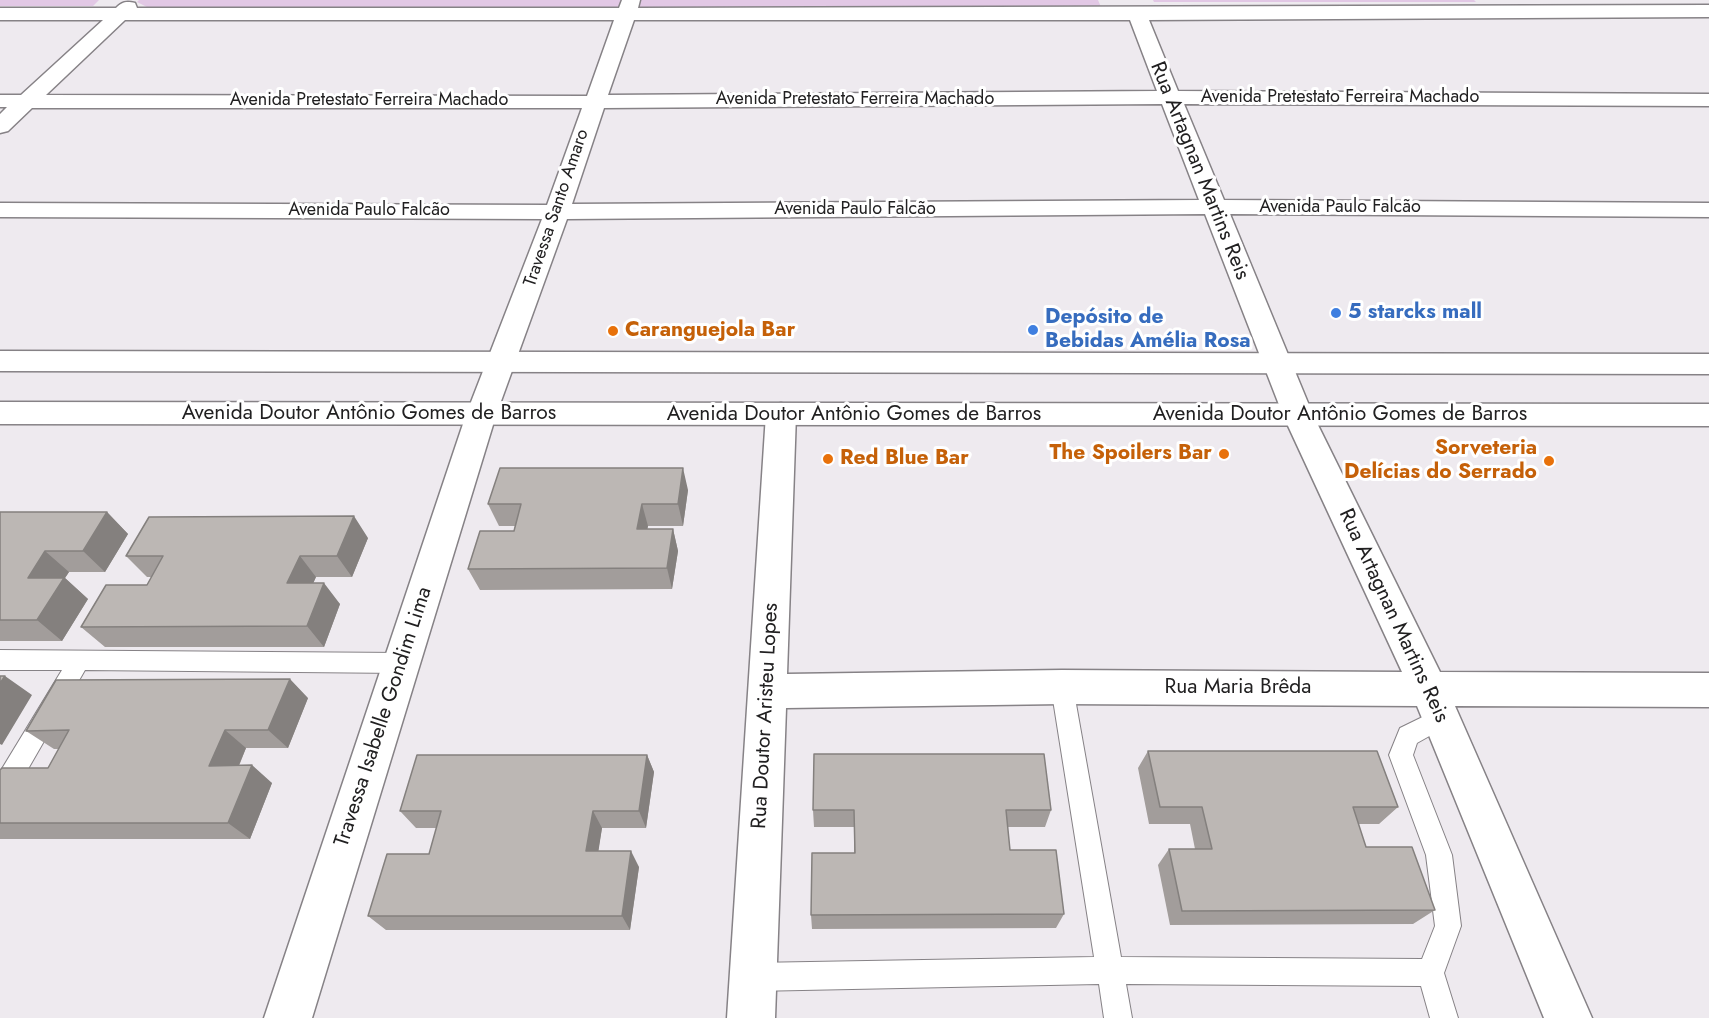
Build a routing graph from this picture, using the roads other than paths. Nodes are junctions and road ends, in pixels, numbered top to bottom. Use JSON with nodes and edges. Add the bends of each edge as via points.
{"nodes":[{"id":1,"x":135,"y":0,"type":"edge"},
{"id":2,"x":1308,"y":7,"type":"edge"},
{"id":3,"x":629,"y":8,"type":"edge"},
{"id":4,"x":1709,"y":12,"type":"edge"},
{"id":5,"x":0,"y":14,"type":"edge"},
{"id":6,"x":1137,"y":14,"type":"junction"},
{"id":7,"x":119,"y":15,"type":"junction"},
{"id":8,"x":1170,"y":98,"type":"junction"},
{"id":9,"x":1709,"y":100,"type":"edge"},
{"id":10,"x":0,"y":101,"type":"edge"},
{"id":11,"x":27,"y":101,"type":"junction"},
{"id":12,"x":594,"y":102,"type":"junction"},
{"id":13,"x":0,"y":126,"type":"edge"},
{"id":14,"x":1215,"y":207,"type":"junction"},
{"id":15,"x":0,"y":210,"type":"edge"},
{"id":16,"x":1709,"y":210,"type":"edge"},
{"id":17,"x":557,"y":212,"type":"junction"},
{"id":18,"x":0,"y":361,"type":"edge"},
{"id":19,"x":502,"y":362,"type":"junction"},
{"id":20,"x":1276,"y":363,"type":"junction"},
{"id":21,"x":1709,"y":364,"type":"edge"},
{"id":22,"x":0,"y":413,"type":"edge"},
{"id":23,"x":781,"y":414,"type":"junction"},
{"id":24,"x":481,"y":415,"type":"junction"},
{"id":25,"x":1298,"y":415,"type":"junction"},
{"id":26,"x":1709,"y":415,"type":"edge"},
{"id":27,"x":0,"y":660,"type":"edge"},
{"id":28,"x":79,"y":661,"type":"junction"},
{"id":29,"x":402,"y":663,"type":"junction"},
{"id":30,"x":1062,"y":687,"type":"junction"},
{"id":31,"x":1709,"y":690,"type":"edge"},
{"id":32,"x":767,"y":691,"type":"junction"},
{"id":33,"x":1435,"y":704,"type":"junction"},
{"id":34,"x":0,"y":794,"type":"edge"},
{"id":35,"x":1110,"y":970,"type":"junction"},
{"id":36,"x":1430,"y":973,"type":"junction"},
{"id":37,"x":753,"y":977,"type":"junction"},
{"id":38,"x":288,"y":1018,"type":"edge"},
{"id":39,"x":751,"y":1018,"type":"edge"},
{"id":40,"x":1118,"y":1018,"type":"edge"},
{"id":41,"x":1444,"y":1018,"type":"edge"},
{"id":42,"x":1568,"y":1018,"type":"edge"}],
"edges":[{"from":1,"to":7,"type":"street"},
{"from":2,"to":4,"type":"street"},
{"from":2,"to":6,"type":"street"},
{"from":3,"to":6,"type":"street"},
{"from":3,"to":7,"type":"street"},
{"from":3,"to":12,"type":"street","name":"Travessa Santo Amaro"},
{"from":5,"to":7,"type":"street"},
{"from":6,"to":8,"type":"street","name":"Rua Artagnan Martins Reis"},
{"from":7,"to":11,"type":"street"},
{"from":8,"to":9,"type":"street","name":"Avenida Pretestato Ferreira Machado"},
{"from":8,"to":12,"type":"street","name":"Avenida Pretestato Ferreira Machado"},
{"from":8,"to":14,"type":"street","name":"Rua Artagnan Martins Reis"},
{"from":10,"to":11,"type":"street","name":"Avenida Pretestato Ferreira Machado"},
{"from":11,"to":12,"type":"street","name":"Avenida Pretestato Ferreira Machado"},
{"from":11,"to":13,"type":"street"},
{"from":12,"to":17,"type":"street","name":"Travessa Santo Amaro"},
{"from":14,"to":16,"type":"street","name":"Avenida Paulo Falcão"},
{"from":14,"to":17,"type":"street","name":"Avenida Paulo Falcão"},
{"from":14,"to":20,"type":"street","name":"Rua Artagnan Martins Reis"},
{"from":15,"to":17,"type":"street","name":"Avenida Paulo Falcão"},
{"from":17,"to":19,"type":"street","name":"Travessa Santo Amaro"},
{"from":18,"to":19,"type":"street"},
{"from":19,"to":20,"type":"street"},
{"from":19,"to":24,"type":"street","name":"Travessa Santo Amaro"},
{"from":20,"to":21,"type":"street"},
{"from":20,"to":25,"type":"street","name":"Rua Artagnan Martins Reis"},
{"from":22,"to":24,"type":"street","name":"Avenida Doutor Antônio Gomes de Barros"},
{"from":23,"to":24,"type":"street","name":"Avenida Doutor Antônio Gomes de Barros"},
{"from":23,"to":25,"type":"street","name":"Avenida Doutor Antônio Gomes de Barros"},
{"from":23,"to":32,"type":"street","name":"Rua Doutor Aristeu Lopes"},
{"from":24,"to":29,"type":"street","name":"Travessa Isabelle Gondim Lima"},
{"from":25,"to":26,"type":"street","name":"Avenida Doutor Antônio Gomes de Barros"},
{"from":25,"to":33,"type":"street","name":"Rua Artagnan Martins Reis"},
{"from":27,"to":28,"type":"lane"},
{"from":28,"to":29,"type":"lane"},
{"from":28,"to":34,"type":"lane"},
{"from":29,"to":38,"type":"street","name":"Travessa Isabelle Gondim Lima"},
{"from":30,"to":32,"type":"street","name":"Rua Maria Brêda"},
{"from":30,"to":33,"type":"street","name":"Rua Maria Brêda"},
{"from":30,"to":35,"type":"lane"},
{"from":31,"to":33,"type":"street","name":"Rua Maria Brêda"},
{"from":32,"to":37,"type":"street","name":"Rua Doutor Aristeu Lopes"},
{"from":33,"to":36,"type":"lane","via":[[1408,736],[1401,755],[1438,855],[1447,914],[1448,926]]},
{"from":33,"to":42,"type":"street","name":"Rua Artagnan Martins Reis"},
{"from":35,"to":36,"type":"lane"},
{"from":35,"to":37,"type":"lane"},
{"from":35,"to":40,"type":"lane"},
{"from":36,"to":41,"type":"lane"},
{"from":37,"to":39,"type":"street","name":"Rua Doutor Aristeu Lopes"}]}
